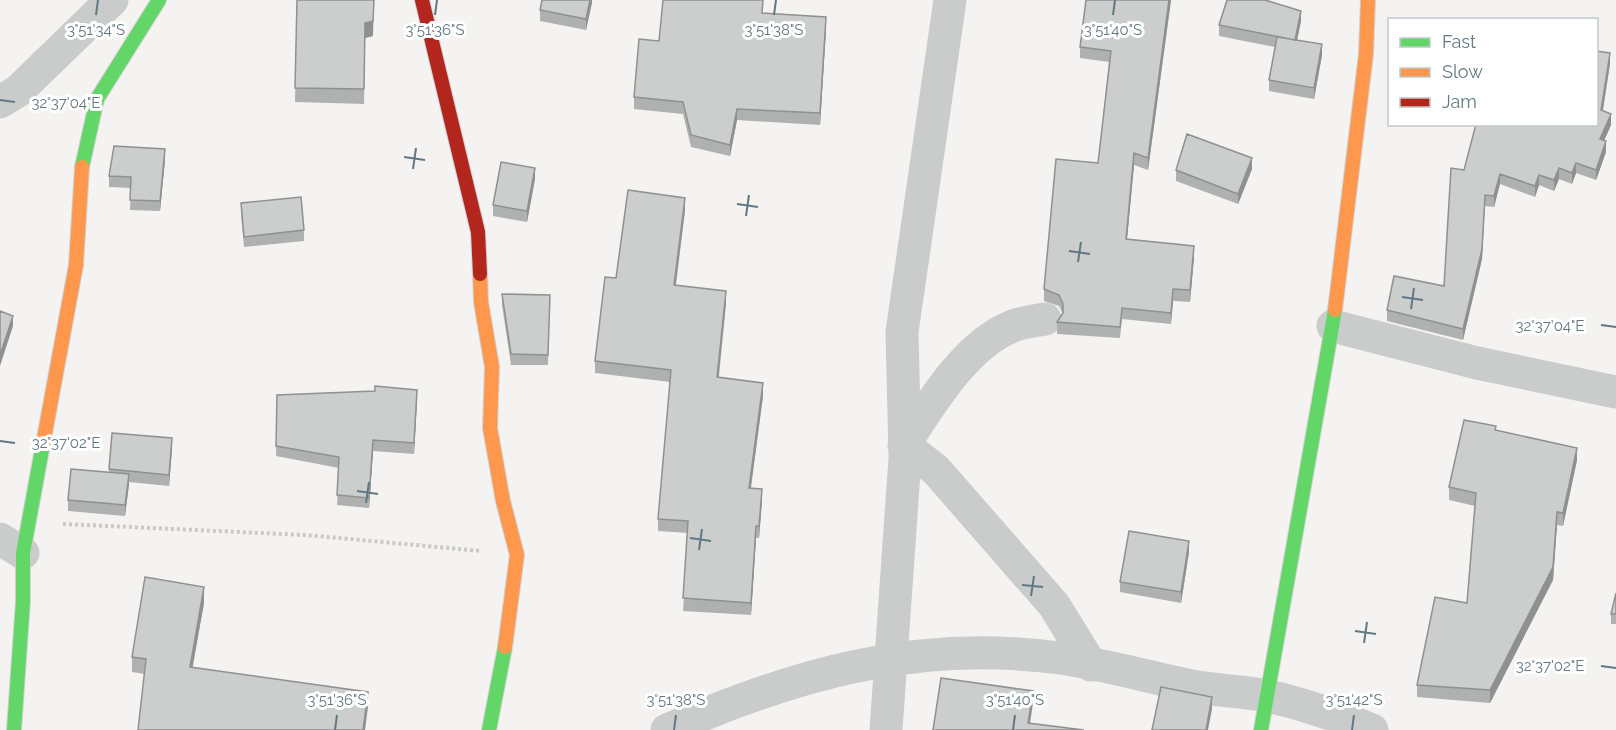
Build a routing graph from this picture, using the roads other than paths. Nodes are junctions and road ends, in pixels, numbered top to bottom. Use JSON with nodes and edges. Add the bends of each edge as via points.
{"nodes":[{"id":1,"x":112,"y":0,"type":"edge"},
{"id":2,"x":159,"y":0,"type":"edge"},
{"id":3,"x":422,"y":0,"type":"edge"},
{"id":4,"x":950,"y":0,"type":"edge"},
{"id":5,"x":1368,"y":0,"type":"edge"},
{"id":6,"x":0,"y":102,"type":"edge"},
{"id":7,"x":1045,"y":319,"type":"dead end"},
{"id":8,"x":1334,"y":326,"type":"junction"},
{"id":9,"x":1616,"y":392,"type":"edge"},
{"id":10,"x":904,"y":446,"type":"junction"},
{"id":11,"x":17,"y":538,"type":"edge"},
{"id":12,"x":893,"y":659,"type":"junction"},
{"id":13,"x":1090,"y":665,"type":"junction"},
{"id":14,"x":1267,"y":696,"type":"junction"},
{"id":15,"x":14,"y":730,"type":"edge"},
{"id":16,"x":489,"y":730,"type":"edge"},
{"id":17,"x":667,"y":730,"type":"edge"},
{"id":18,"x":886,"y":730,"type":"edge"},
{"id":19,"x":1261,"y":730,"type":"edge"},
{"id":20,"x":1371,"y":730,"type":"edge"}],
"edges":[{"from":1,"to":6,"type":"street","via":[[18,91]]},
{"from":2,"to":11,"type":"street","via":[[97,99],[88,133],[82,163],[76,265]]},
{"from":3,"to":16,"type":"street","via":[[478,232],[481,302],[492,367],[490,428],[517,555],[509,628]]},
{"from":4,"to":10,"type":"street","via":[[902,332]]},
{"from":5,"to":8,"type":"street","via":[[1366,54]]},
{"from":7,"to":10,"type":"street","via":[[1012,326],[978,349],[944,385]]},
{"from":8,"to":9,"type":"street","via":[[1477,363]]},
{"from":8,"to":14,"type":"street"},
{"from":10,"to":12,"type":"street"},
{"from":10,"to":13,"type":"street","via":[[936,470],[1054,605]]},
{"from":11,"to":15,"type":"street","via":[[23,601]]},
{"from":12,"to":13,"type":"street","via":[[967,653],[1059,658]]},
{"from":12,"to":17,"type":"street","via":[[800,679]]},
{"from":12,"to":18,"type":"street"},
{"from":13,"to":14,"type":"street","via":[[1205,689]]},
{"from":14,"to":19,"type":"street"},
{"from":14,"to":20,"type":"street","via":[[1327,712]]}]}
